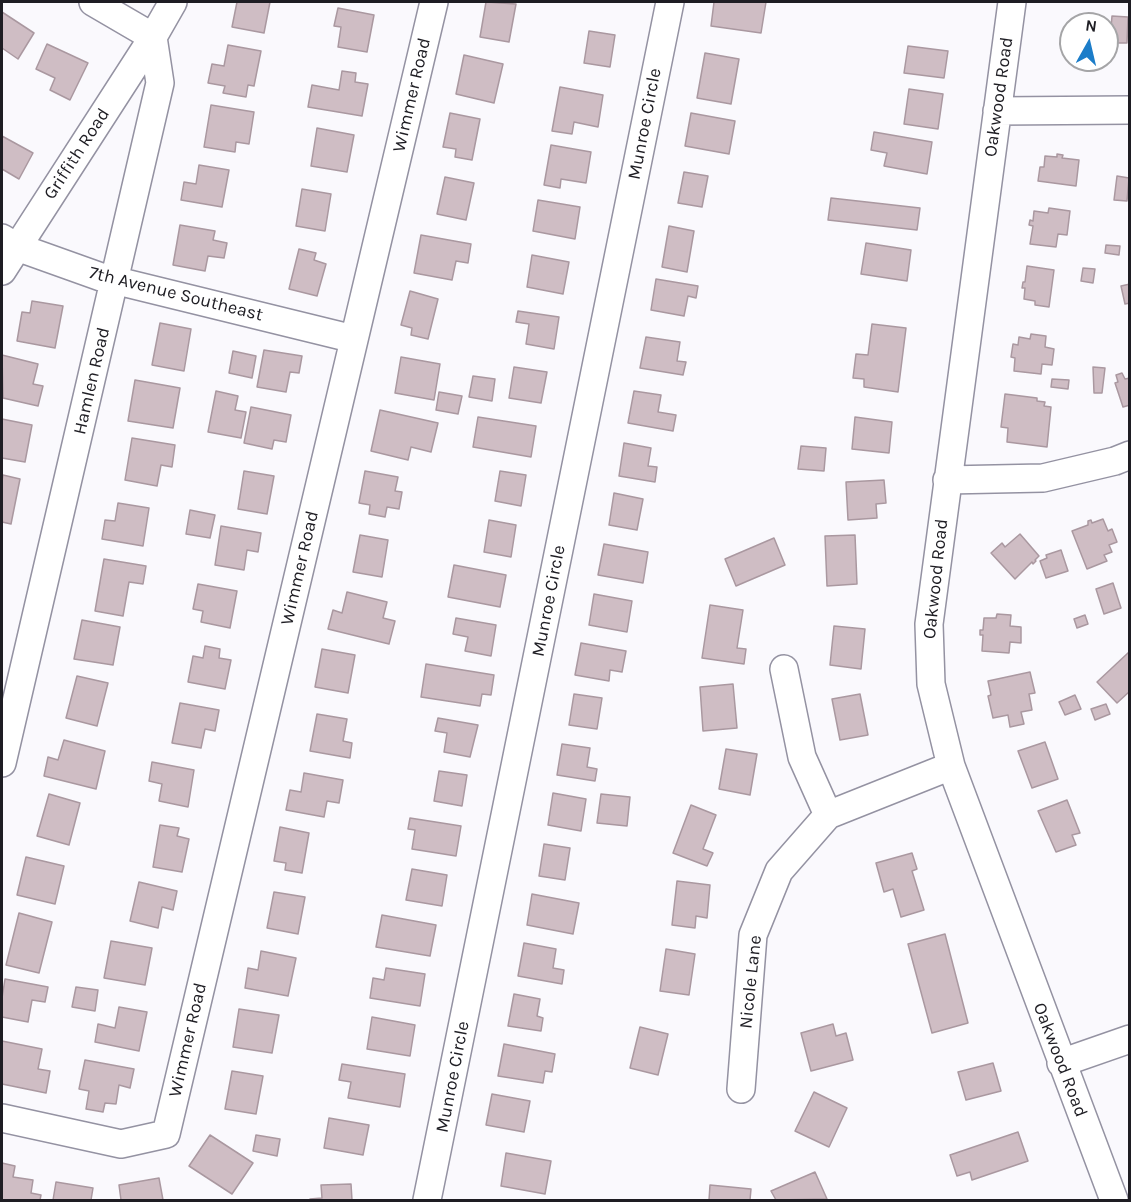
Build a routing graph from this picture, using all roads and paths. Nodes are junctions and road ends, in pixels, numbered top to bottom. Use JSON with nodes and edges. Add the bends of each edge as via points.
{"nodes":[{"id":1,"x":93,"y":2,"type":"edge"},
{"id":2,"x":172,"y":2,"type":"edge"},
{"id":3,"x":434,"y":2,"type":"edge"},
{"id":4,"x":670,"y":2,"type":"edge"},
{"id":5,"x":1012,"y":2,"type":"edge"},
{"id":6,"x":153,"y":37,"type":"junction"},
{"id":7,"x":1130,"y":110,"type":"edge"},
{"id":8,"x":998,"y":111,"type":"junction"},
{"id":9,"x":9,"y":243,"type":"edge"},
{"id":10,"x":2,"y":271,"type":"edge"},
{"id":11,"x":115,"y":280,"type":"junction"},
{"id":12,"x":354,"y":339,"type":"junction"},
{"id":13,"x":1130,"y":455,"type":"edge"},
{"id":14,"x":947,"y":480,"type":"junction"},
{"id":15,"x":784,"y":669,"type":"dead end"},
{"id":16,"x":2,"y":763,"type":"edge"},
{"id":17,"x":951,"y":766,"type":"junction"},
{"id":18,"x":828,"y":815,"type":"junction"},
{"id":19,"x":1130,"y":1039,"type":"edge"},
{"id":20,"x":1061,"y":1064,"type":"junction"},
{"id":21,"x":741,"y":1089,"type":"dead end"},
{"id":22,"x":2,"y":1118,"type":"edge"},
{"id":23,"x":428,"y":1200,"type":"edge"},
{"id":24,"x":1114,"y":1200,"type":"edge"}],
"edges":[{"from":1,"to":6,"type":"street"},
{"from":2,"to":6,"type":"street"},
{"from":3,"to":12,"type":"street","name":"Wimmer Road"},
{"from":4,"to":23,"type":"street","name":"Munroe Circle"},
{"from":5,"to":8,"type":"street","name":"Oakwood Road"},
{"from":6,"to":9,"type":"street","name":"Griffith Road"},
{"from":6,"to":11,"type":"street","name":"Hamlen Road","via":[[160,83]]},
{"from":7,"to":8,"type":"street"},
{"from":8,"to":14,"type":"street","name":"Oakwood Road"},
{"from":9,"to":10,"type":"street","name":"Griffith Road"},
{"from":9,"to":11,"type":"street","name":"7th Avenue Southeast"},
{"from":11,"to":12,"type":"street","name":"7th Avenue Southeast"},
{"from":11,"to":16,"type":"street","name":"Hamlen Road"},
{"from":12,"to":22,"type":"street","name":"Wimmer Road","via":[[166,1134],[121,1144]]},
{"from":13,"to":14,"type":"street","via":[[1044,478]]},
{"from":14,"to":17,"type":"street","name":"Oakwood Road","via":[[929,624],[931,684]]},
{"from":15,"to":18,"type":"street","via":[[802,757]]},
{"from":17,"to":18,"type":"street","name":"Nicole Lane"},
{"from":17,"to":20,"type":"street","name":"Oakwood Road"},
{"from":18,"to":21,"type":"street","name":"Nicole Lane","via":[[779,871],[753,935]]},
{"from":19,"to":20,"type":"street"},
{"from":20,"to":24,"type":"street","name":"Oakwood Road"}]}
